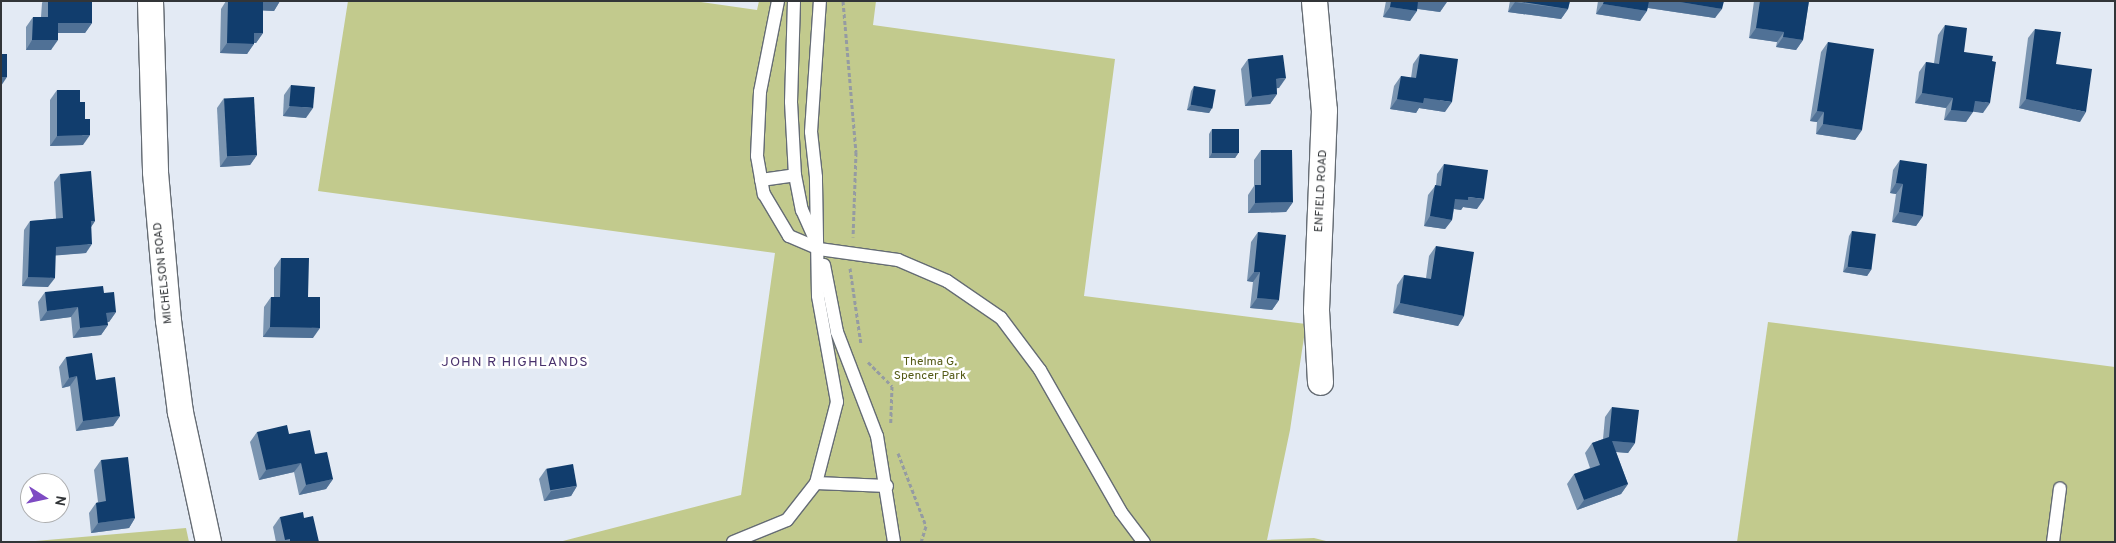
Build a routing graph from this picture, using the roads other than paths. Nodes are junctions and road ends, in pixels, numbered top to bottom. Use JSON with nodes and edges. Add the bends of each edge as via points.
{"nodes":[{"id":1,"x":150,"y":1,"type":"edge"},
{"id":2,"x":778,"y":1,"type":"edge"},
{"id":3,"x":794,"y":1,"type":"edge"},
{"id":4,"x":820,"y":1,"type":"edge"},
{"id":5,"x":1314,"y":1,"type":"edge"},
{"id":6,"x":795,"y":175,"type":"junction"},
{"id":7,"x":761,"y":180,"type":"junction"},
{"id":8,"x":819,"y":249,"type":"junction"},
{"id":9,"x":1320,"y":382,"type":"dead end"},
{"id":10,"x":816,"y":483,"type":"junction"},
{"id":11,"x":887,"y":486,"type":"junction"},
{"id":12,"x":2060,"y":488,"type":"dead end"},
{"id":13,"x":208,"y":542,"type":"edge"},
{"id":14,"x":733,"y":542,"type":"edge"},
{"id":15,"x":894,"y":542,"type":"edge"},
{"id":16,"x":1144,"y":542,"type":"edge"},
{"id":17,"x":2053,"y":542,"type":"edge"}],
"edges":[{"from":1,"to":13,"type":"street","name":"MICHELSON ROAD","via":[[155,172],[170,339],[180,412]]},
{"from":2,"to":7,"type":"lane","via":[[760,92],[757,156]]},
{"from":3,"to":6,"type":"lane","via":[[791,102]]},
{"from":4,"to":8,"type":"lane","via":[[811,132]]},
{"from":5,"to":9,"type":"street","name":"ENFIELD ROAD","via":[[1324,119],[1316,310]]},
{"from":6,"to":7,"type":"lane"},
{"from":6,"to":8,"type":"lane","via":[[802,210]]},
{"from":7,"to":8,"type":"lane","via":[[764,194],[789,236]]},
{"from":8,"to":10,"type":"lane","via":[[818,296],[838,402]]},
{"from":8,"to":11,"type":"lane","via":[[837,332],[877,436]]},
{"from":8,"to":16,"type":"lane","via":[[898,260],[939,277],[1001,318],[1040,370],[1117,504]]},
{"from":10,"to":11,"type":"lane"},
{"from":10,"to":14,"type":"lane","via":[[787,520]]},
{"from":11,"to":15,"type":"lane"},
{"from":12,"to":17,"type":"lane"}]}
